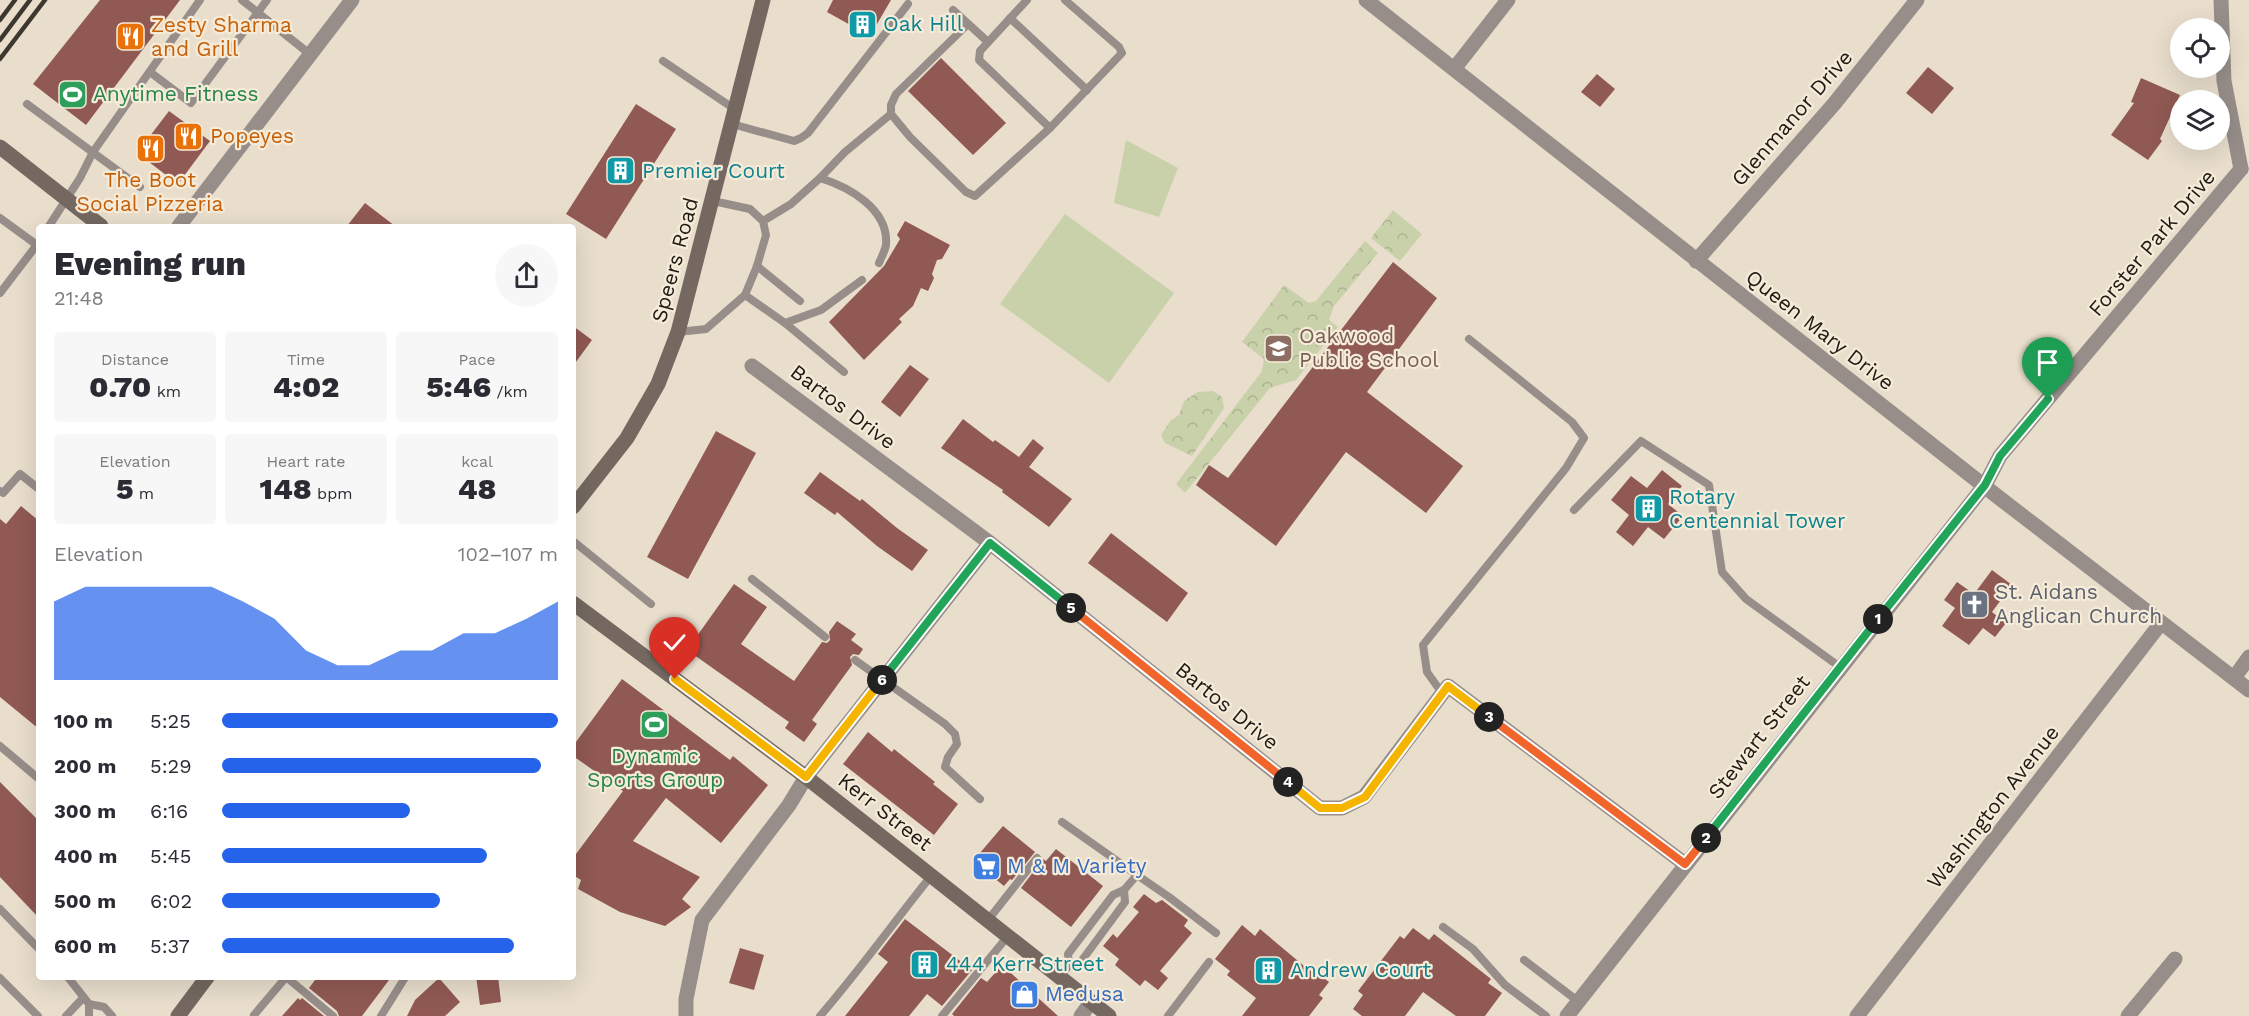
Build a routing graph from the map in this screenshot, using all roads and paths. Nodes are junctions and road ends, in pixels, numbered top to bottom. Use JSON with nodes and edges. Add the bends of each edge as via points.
{"nodes":[{"id":1,"x":200,"y":0,"type":"edge"},
{"id":2,"x":242,"y":0,"type":"edge"},
{"id":3,"x":267,"y":0,"type":"edge"},
{"id":4,"x":352,"y":0,"type":"edge"},
{"id":5,"x":764,"y":0,"type":"edge"},
{"id":6,"x":1027,"y":0,"type":"edge"},
{"id":7,"x":1065,"y":0,"type":"edge"},
{"id":8,"x":1366,"y":0,"type":"edge"},
{"id":9,"x":1508,"y":0,"type":"edge"},
{"id":10,"x":1917,"y":0,"type":"edge"},
{"id":11,"x":2221,"y":0,"type":"edge"},
{"id":12,"x":908,"y":4,"type":"dead end"},
{"id":13,"x":953,"y":10,"type":"dead end"},
{"id":14,"x":258,"y":12,"type":"junction"},
{"id":15,"x":1010,"y":18,"type":"junction"},
{"id":16,"x":968,"y":24,"type":"junction"},
{"id":17,"x":988,"y":42,"type":"junction"},
{"id":18,"x":311,"y":55,"type":"junction"},
{"id":19,"x":663,"y":61,"type":"dead end"},
{"id":20,"x":1454,"y":69,"type":"junction"},
{"id":21,"x":150,"y":72,"type":"junction"},
{"id":22,"x":1087,"y":90,"type":"junction"},
{"id":23,"x":27,"y":104,"type":"dead end"},
{"id":24,"x":891,"y":114,"type":"junction"},
{"id":25,"x":734,"y":117,"type":"junction"},
{"id":26,"x":1050,"y":128,"type":"junction"},
{"id":27,"x":0,"y":147,"type":"edge"},
{"id":28,"x":93,"y":152,"type":"junction"},
{"id":29,"x":2245,"y":169,"type":"edge"},
{"id":30,"x":820,"y":178,"type":"junction"},
{"id":31,"x":140,"y":187,"type":"dead end"},
{"id":32,"x":66,"y":199,"type":"junction"},
{"id":33,"x":713,"y":201,"type":"junction"},
{"id":34,"x":0,"y":218,"type":"edge"},
{"id":35,"x":763,"y":221,"type":"junction"},
{"id":36,"x":50,"y":224,"type":"edge"},
{"id":37,"x":98,"y":224,"type":"edge"},
{"id":38,"x":181,"y":224,"type":"edge"},
{"id":39,"x":36,"y":243,"type":"edge"},
{"id":40,"x":36,"y":247,"type":"edge"},
{"id":41,"x":1696,"y":261,"type":"junction"},
{"id":42,"x":879,"y":263,"type":"dead end"},
{"id":43,"x":758,"y":267,"type":"junction"},
{"id":44,"x":862,"y":280,"type":"dead end"},
{"id":45,"x":0,"y":293,"type":"edge"},
{"id":46,"x":745,"y":295,"type":"junction"},
{"id":47,"x":800,"y":302,"type":"dead end"},
{"id":48,"x":785,"y":323,"type":"junction"},
{"id":49,"x":678,"y":332,"type":"junction"},
{"id":50,"x":1469,"y":339,"type":"dead end"},
{"id":51,"x":752,"y":366,"type":"dead end"},
{"id":52,"x":844,"y":372,"type":"dead end"},
{"id":53,"x":1985,"y":485,"type":"junction"},
{"id":54,"x":36,"y":487,"type":"edge"},
{"id":55,"x":0,"y":491,"type":"edge"},
{"id":56,"x":576,"y":503,"type":"edge"},
{"id":57,"x":1574,"y":510,"type":"dead end"},
{"id":58,"x":576,"y":543,"type":"edge"},
{"id":59,"x":990,"y":543,"type":"junction"},
{"id":60,"x":752,"y":579,"type":"dead end"},
{"id":61,"x":651,"y":604,"type":"dead end"},
{"id":62,"x":576,"y":605,"type":"edge"},
{"id":63,"x":2161,"y":622,"type":"junction"},
{"id":64,"x":825,"y":637,"type":"dead end"},
{"id":65,"x":2249,"y":657,"type":"edge"},
{"id":66,"x":855,"y":660,"type":"dead end"},
{"id":67,"x":1840,"y":667,"type":"junction"},
{"id":68,"x":2234,"y":678,"type":"junction"},
{"id":69,"x":882,"y":680,"type":"junction"},
{"id":70,"x":2249,"y":690,"type":"edge"},
{"id":71,"x":1442,"y":693,"type":"junction"},
{"id":72,"x":0,"y":746,"type":"edge"},
{"id":73,"x":36,"y":776,"type":"edge"},
{"id":74,"x":806,"y":777,"type":"junction"},
{"id":75,"x":980,"y":799,"type":"dead end"},
{"id":76,"x":1062,"y":822,"type":"dead end"},
{"id":77,"x":1037,"y":858,"type":"dead end"},
{"id":78,"x":1685,"y":864,"type":"junction"},
{"id":79,"x":1137,"y":875,"type":"junction"},
{"id":80,"x":932,"y":876,"type":"junction"},
{"id":81,"x":1124,"y":890,"type":"junction"},
{"id":82,"x":0,"y":909,"type":"edge"},
{"id":83,"x":988,"y":920,"type":"junction"},
{"id":84,"x":1443,"y":927,"type":"dead end"},
{"id":85,"x":1216,"y":933,"type":"dead end"},
{"id":86,"x":1008,"y":936,"type":"junction"},
{"id":87,"x":36,"y":946,"type":"edge"},
{"id":88,"x":2175,"y":958,"type":"dead end"},
{"id":89,"x":1524,"y":960,"type":"dead end"},
{"id":90,"x":1209,"y":962,"type":"dead end"},
{"id":91,"x":1065,"y":971,"type":"junction"},
{"id":92,"x":0,"y":978,"type":"edge"},
{"id":93,"x":70,"y":980,"type":"edge"},
{"id":94,"x":205,"y":980,"type":"edge"},
{"id":95,"x":284,"y":980,"type":"edge"},
{"id":96,"x":290,"y":980,"type":"edge"},
{"id":97,"x":404,"y":980,"type":"edge"},
{"id":98,"x":86,"y":1001,"type":"junction"},
{"id":99,"x":1091,"y":1002,"type":"junction"},
{"id":100,"x":1579,"y":1002,"type":"junction"},
{"id":101,"x":38,"y":1016,"type":"edge"},
{"id":102,"x":66,"y":1016,"type":"edge"},
{"id":103,"x":89,"y":1016,"type":"edge"},
{"id":104,"x":112,"y":1016,"type":"edge"},
{"id":105,"x":178,"y":1016,"type":"edge"},
{"id":106,"x":254,"y":1016,"type":"edge"},
{"id":107,"x":333,"y":1016,"type":"edge"},
{"id":108,"x":381,"y":1016,"type":"edge"},
{"id":109,"x":686,"y":1016,"type":"edge"},
{"id":110,"x":820,"y":1016,"type":"edge"},
{"id":111,"x":942,"y":1016,"type":"edge"},
{"id":112,"x":1081,"y":1016,"type":"edge"},
{"id":113,"x":1109,"y":1016,"type":"edge"},
{"id":114,"x":1168,"y":1016,"type":"edge"},
{"id":115,"x":1546,"y":1016,"type":"edge"},
{"id":116,"x":1568,"y":1016,"type":"edge"},
{"id":117,"x":1857,"y":1016,"type":"edge"},
{"id":118,"x":2128,"y":1016,"type":"edge"}],
"edges":[{"from":1,"to":21,"type":"lane"},
{"from":2,"to":14,"type":"lane"},
{"from":3,"to":14,"type":"lane"},
{"from":4,"to":18,"type":"street"},
{"from":5,"to":25,"type":"main road","name":"Speers Road"},
{"from":6,"to":15,"type":"lane"},
{"from":7,"to":22,"type":"lane","via":[[1122,51]]},
{"from":8,"to":20,"type":"street","name":"Queen Mary Drive"},
{"from":9,"to":20,"type":"street"},
{"from":10,"to":41,"type":"street","name":"Glenmanor Drive","via":[[1834,104]]},
{"from":11,"to":29,"type":"street","via":[[2224,81]]},
{"from":12,"to":25,"type":"lane","via":[[801,138],[794,141]]},
{"from":13,"to":16,"type":"lane"},
{"from":14,"to":18,"type":"lane"},
{"from":14,"to":21,"type":"lane","via":[[191,102]]},
{"from":15,"to":17,"type":"lane"},
{"from":15,"to":22,"type":"lane"},
{"from":16,"to":17,"type":"lane"},
{"from":16,"to":24,"type":"lane","via":[[896,94]]},
{"from":17,"to":26,"type":"lane","via":[[980,51],[980,62]]},
{"from":18,"to":38,"type":"street"},
{"from":19,"to":25,"type":"lane"},
{"from":20,"to":41,"type":"street","name":"Queen Mary Drive"},
{"from":21,"to":28,"type":"lane"},
{"from":22,"to":26,"type":"lane"},
{"from":23,"to":28,"type":"lane"},
{"from":24,"to":26,"type":"lane","via":[[973,196]]},
{"from":24,"to":30,"type":"lane"},
{"from":25,"to":33,"type":"main road","name":"Speers Road"},
{"from":27,"to":32,"type":"main road"},
{"from":28,"to":31,"type":"lane"},
{"from":28,"to":32,"type":"lane"},
{"from":29,"to":53,"type":"street","name":"Forster Park Drive","via":[[2000,456]]},
{"from":30,"to":35,"type":"lane","via":[[791,204]]},
{"from":30,"to":42,"type":"lane","via":[[842,185],[869,204],[882,221],[886,246]]},
{"from":32,"to":36,"type":"lane"},
{"from":32,"to":37,"type":"main road"},
{"from":33,"to":35,"type":"lane","via":[[750,209]]},
{"from":33,"to":49,"type":"main road","name":"Speers Road"},
{"from":34,"to":39,"type":"lane"},
{"from":35,"to":43,"type":"lane","via":[[766,235]]},
{"from":40,"to":45,"type":"lane"},
{"from":41,"to":53,"type":"street","name":"Queen Mary Drive"},
{"from":43,"to":46,"type":"lane"},
{"from":43,"to":47,"type":"lane"},
{"from":44,"to":48,"type":"lane","via":[[821,310]]},
{"from":46,"to":48,"type":"lane"},
{"from":46,"to":49,"type":"lane","via":[[706,329]]},
{"from":48,"to":52,"type":"lane"},
{"from":49,"to":56,"type":"main road","name":"Speers Road","via":[[658,384],[627,438]]},
{"from":50,"to":71,"type":"lane","via":[[1572,422],[1584,438],[1566,468],[1423,645],[1427,672]]},
{"from":51,"to":59,"type":"street","name":"Bartos Drive"},
{"from":53,"to":63,"type":"street","name":"Queen Mary Drive"},
{"from":53,"to":67,"type":"street","name":"Stewart Street"},
{"from":54,"to":55,"type":"lane","via":[[20,474],[3,493]]},
{"from":57,"to":67,"type":"lane","via":[[1641,441],[1709,485],[1722,572],[1746,599]]},
{"from":58,"to":61,"type":"lane"},
{"from":59,"to":69,"type":"street"},
{"from":59,"to":71,"type":"street","name":"Bartos Drive","via":[[1320,808],[1342,808],[1365,797]]},
{"from":60,"to":64,"type":"lane"},
{"from":62,"to":74,"type":"main road","name":"Kerr Street"},
{"from":63,"to":68,"type":"street","name":"Queen Mary Drive"},
{"from":63,"to":117,"type":"street","name":"Washington Avenue"},
{"from":65,"to":68,"type":"street"},
{"from":66,"to":69,"type":"lane"},
{"from":67,"to":78,"type":"street","name":"Stewart Street"},
{"from":68,"to":70,"type":"street","name":"Queen Mary Drive"},
{"from":69,"to":74,"type":"street"},
{"from":69,"to":75,"type":"lane","via":[[955,734],[957,744],[945,767]]},
{"from":71,"to":78,"type":"street","via":[[1448,686]]},
{"from":72,"to":73,"type":"lane"},
{"from":74,"to":80,"type":"main road","name":"Kerr Street"},
{"from":74,"to":109,"type":"street","via":[[702,920]]},
{"from":76,"to":79,"type":"lane"},
{"from":77,"to":83,"type":"lane"},
{"from":78,"to":100,"type":"street","name":"Stewart Street"},
{"from":79,"to":81,"type":"lane"},
{"from":79,"to":85,"type":"lane"},
{"from":80,"to":83,"type":"main road","name":"Kerr Street"},
{"from":80,"to":110,"type":"lane"},
{"from":81,"to":91,"type":"lane","via":[[1113,895],[1068,954]]},
{"from":81,"to":91,"type":"lane","via":[[1125,902],[1080,963]]},
{"from":82,"to":87,"type":"lane"},
{"from":83,"to":86,"type":"main road","name":"Kerr Street"},
{"from":84,"to":115,"type":"lane","via":[[1473,949],[1505,985]]},
{"from":86,"to":91,"type":"main road","name":"Kerr Street"},
{"from":86,"to":111,"type":"lane"},
{"from":88,"to":118,"type":"street"},
{"from":89,"to":100,"type":"lane"},
{"from":90,"to":114,"type":"lane"},
{"from":91,"to":99,"type":"main road","name":"Kerr Street"},
{"from":92,"to":101,"type":"lane"},
{"from":93,"to":98,"type":"lane"},
{"from":94,"to":105,"type":"main road"},
{"from":95,"to":106,"type":"lane"},
{"from":96,"to":107,"type":"lane"},
{"from":97,"to":108,"type":"lane"},
{"from":98,"to":102,"type":"lane"},
{"from":98,"to":103,"type":"lane"},
{"from":98,"to":104,"type":"lane","via":[[104,1007]]},
{"from":99,"to":112,"type":"street"},
{"from":99,"to":113,"type":"main road","name":"Kerr Street"},
{"from":100,"to":116,"type":"street","name":"Stewart Street"}]}
